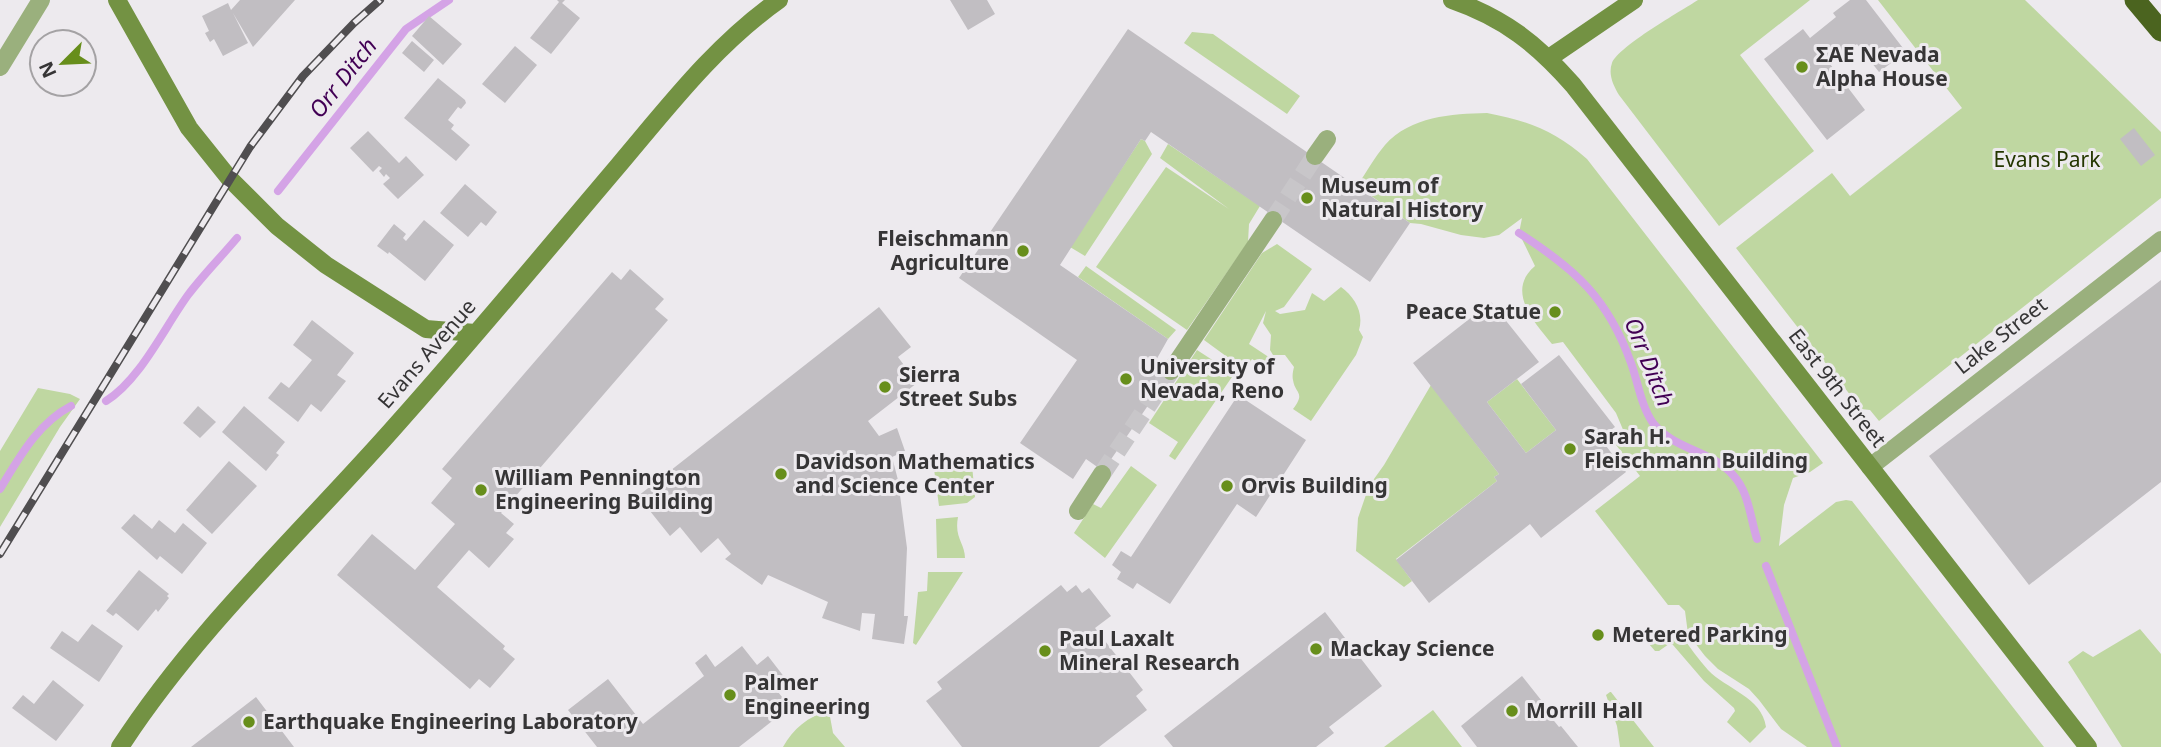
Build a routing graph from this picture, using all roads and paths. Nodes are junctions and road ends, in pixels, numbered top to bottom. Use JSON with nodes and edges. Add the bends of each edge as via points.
{"nodes":[{"id":1,"x":41,"y":0,"type":"edge"},
{"id":2,"x":117,"y":0,"type":"edge"},
{"id":3,"x":779,"y":0,"type":"edge"},
{"id":4,"x":1452,"y":0,"type":"edge"},
{"id":5,"x":1634,"y":0,"type":"edge"},
{"id":6,"x":2135,"y":0,"type":"edge"},
{"id":7,"x":2161,"y":31,"type":"edge"},
{"id":8,"x":1549,"y":58,"type":"junction"},
{"id":9,"x":0,"y":67,"type":"edge"},
{"id":10,"x":1327,"y":139,"type":"dead end"},
{"id":11,"x":1315,"y":156,"type":"tunnel mouth"},
{"id":12,"x":1273,"y":220,"type":"tunnel mouth"},
{"id":13,"x":2161,"y":240,"type":"edge"},
{"id":14,"x":475,"y":333,"type":"junction"},
{"id":15,"x":1171,"y":371,"type":"tunnel mouth"},
{"id":16,"x":1870,"y":467,"type":"junction"},
{"id":17,"x":1102,"y":474,"type":"tunnel mouth"},
{"id":18,"x":1078,"y":511,"type":"dead end"},
{"id":19,"x":120,"y":747,"type":"edge"},
{"id":20,"x":2088,"y":747,"type":"edge"}],
"edges":[{"from":1,"to":9,"type":"street"},
{"from":2,"to":14,"type":"street","via":[[189,128],[229,178],[277,226],[326,265],[426,329]]},
{"from":3,"to":14,"type":"street","name":"Evans Avenue","via":[[691,79]]},
{"from":4,"to":8,"type":"street","via":[[1504,24]]},
{"from":5,"to":8,"type":"street"},
{"from":6,"to":7,"type":"highway"},
{"from":8,"to":16,"type":"street","name":"East 9th Street"},
{"from":10,"to":11,"type":"street"},
{"from":12,"to":15,"type":"street"},
{"from":13,"to":16,"type":"street","name":"Lake Street"},
{"from":14,"to":19,"type":"street","name":"Evans Avenue","via":[[185,658]]},
{"from":16,"to":20,"type":"street","name":"East 9th Street"},
{"from":17,"to":18,"type":"street"}]}
